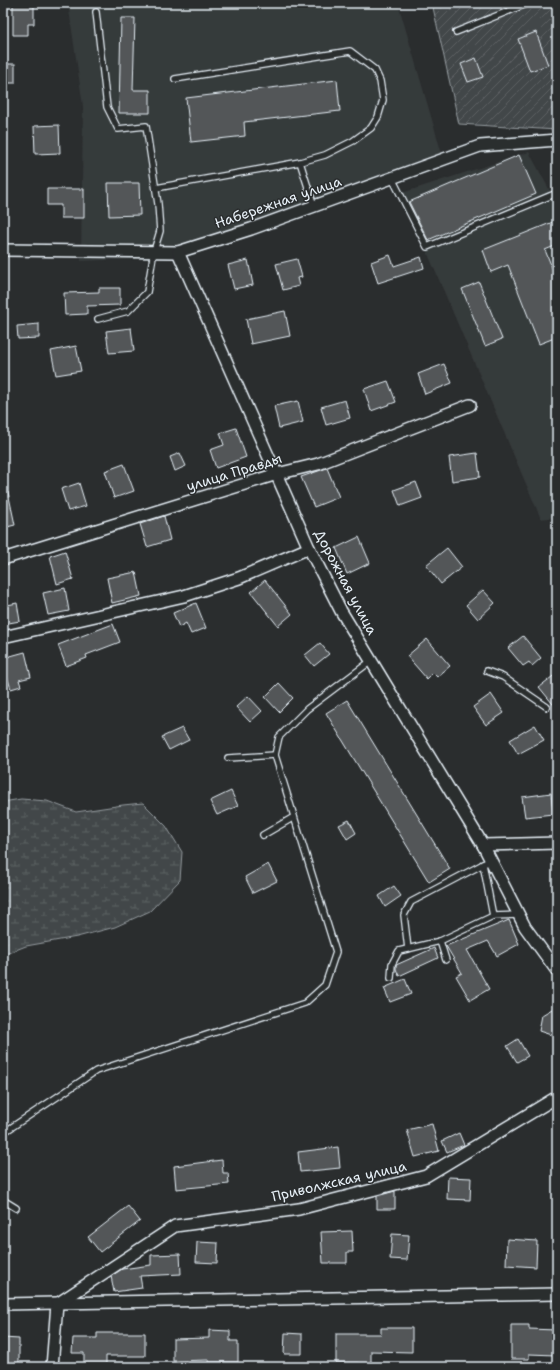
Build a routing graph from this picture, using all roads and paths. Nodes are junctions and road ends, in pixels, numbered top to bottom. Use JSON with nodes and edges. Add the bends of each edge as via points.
{"nodes":[{"id":1,"x":529,"y":3,"type":"edge"},
{"id":2,"x":96,"y":12,"type":"dead end"},
{"id":3,"x":456,"y":32,"type":"dead end"},
{"id":4,"x":175,"y":79,"type":"dead end"},
{"id":5,"x":557,"y":140,"type":"edge"},
{"id":6,"x":300,"y":162,"type":"junction"},
{"id":7,"x":392,"y":178,"type":"junction"},
{"id":8,"x":156,"y":188,"type":"junction"},
{"id":9,"x":557,"y":193,"type":"edge"},
{"id":10,"x":314,"y":206,"type":"junction"},
{"id":11,"x":3,"y":250,"type":"edge"},
{"id":12,"x":154,"y":251,"type":"junction"},
{"id":13,"x":178,"y":252,"type":"junction"},
{"id":14,"x":98,"y":319,"type":"dead end"},
{"id":15,"x":470,"y":405,"type":"dead end"},
{"id":16,"x":277,"y":474,"type":"junction"},
{"id":17,"x":309,"y":548,"type":"junction"},
{"id":18,"x":3,"y":559,"type":"edge"},
{"id":19,"x":3,"y":637,"type":"edge"},
{"id":20,"x":371,"y":661,"type":"junction"},
{"id":21,"x":487,"y":671,"type":"dead end"},
{"id":22,"x":547,"y":707,"type":"dead end"},
{"id":23,"x":275,"y":755,"type":"junction"},
{"id":24,"x":228,"y":758,"type":"dead end"},
{"id":25,"x":294,"y":817,"type":"junction"},
{"id":26,"x":263,"y":835,"type":"dead end"},
{"id":27,"x":557,"y":842,"type":"edge"},
{"id":28,"x":483,"y":845,"type":"junction"},
{"id":29,"x":487,"y":862,"type":"junction"},
{"id":30,"x":519,"y":915,"type":"junction"},
{"id":31,"x":493,"y":916,"type":"junction"},
{"id":32,"x":440,"y":941,"type":"junction"},
{"id":33,"x":408,"y":949,"type":"junction"},
{"id":34,"x":446,"y":960,"type":"dead end"},
{"id":35,"x":557,"y":971,"type":"edge"},
{"id":36,"x":391,"y":978,"type":"dead end"},
{"id":37,"x":557,"y":1097,"type":"edge"},
{"id":38,"x":3,"y":1134,"type":"edge"},
{"id":39,"x":3,"y":1200,"type":"edge"},
{"id":40,"x":16,"y":1208,"type":"dead end"},
{"id":41,"x":557,"y":1294,"type":"edge"},
{"id":42,"x":3,"y":1304,"type":"edge"},
{"id":43,"x":58,"y":1304,"type":"junction"},
{"id":44,"x":52,"y":1367,"type":"edge"}],
"edges":[{"from":1,"to":3,"type":"lane"},
{"from":2,"to":8,"type":"lane","via":[[107,107],[118,129],[146,126]]},
{"from":4,"to":6,"type":"lane","via":[[350,51],[375,70],[380,81],[383,100],[378,117],[371,128],[353,141],[326,155]]},
{"from":5,"to":7,"type":"street","name":"Набережная улица","via":[[480,146]]},
{"from":6,"to":8,"type":"lane"},
{"from":6,"to":10,"type":"lane"},
{"from":7,"to":9,"type":"lane","via":[[427,246]]},
{"from":7,"to":10,"type":"street","name":"Набережная улица"},
{"from":8,"to":12,"type":"lane","via":[[160,231]]},
{"from":10,"to":13,"type":"street","name":"Набережная улица"},
{"from":11,"to":12,"type":"street","name":"Набережная улица"},
{"from":12,"to":13,"type":"street","name":"Набережная улица"},
{"from":12,"to":14,"type":"lane","via":[[147,292],[128,311]]},
{"from":13,"to":16,"type":"street","name":"Дорожная улица"},
{"from":15,"to":16,"type":"street","name":"улица Правды","via":[[318,464]]},
{"from":16,"to":17,"type":"street","name":"Дорожная улица"},
{"from":16,"to":18,"type":"street","name":"улица Правды"},
{"from":17,"to":19,"type":"street","via":[[239,578],[184,596]]},
{"from":17,"to":20,"type":"street","name":"Дорожная улица","via":[[341,611]]},
{"from":20,"to":23,"type":"lane","via":[[307,709],[279,738]]},
{"from":20,"to":28,"type":"street","name":"Дорожная улица"},
{"from":21,"to":22,"type":"lane","via":[[503,677]]},
{"from":23,"to":24,"type":"lane"},
{"from":23,"to":25,"type":"lane"},
{"from":25,"to":26,"type":"lane"},
{"from":25,"to":38,"type":"lane","via":[[336,952],[325,985],[305,1003],[96,1071]]},
{"from":27,"to":28,"type":"street"},
{"from":28,"to":29,"type":"street","name":"Дорожная улица"},
{"from":29,"to":30,"type":"street","name":"Дорожная улица"},
{"from":29,"to":31,"type":"lane"},
{"from":29,"to":33,"type":"lane","via":[[412,902],[404,915]]},
{"from":30,"to":31,"type":"lane"},
{"from":30,"to":35,"type":"street","name":"Дорожная улица"},
{"from":31,"to":32,"type":"lane"},
{"from":32,"to":33,"type":"lane"},
{"from":32,"to":34,"type":"lane"},
{"from":33,"to":36,"type":"lane","via":[[399,951],[392,964]]},
{"from":37,"to":43,"type":"street","name":"Приволжская улица","via":[[426,1176],[299,1209],[175,1226]]},
{"from":39,"to":40,"type":"lane"},
{"from":41,"to":43,"type":"street"},
{"from":42,"to":43,"type":"street"},
{"from":43,"to":44,"type":"street"}]}
